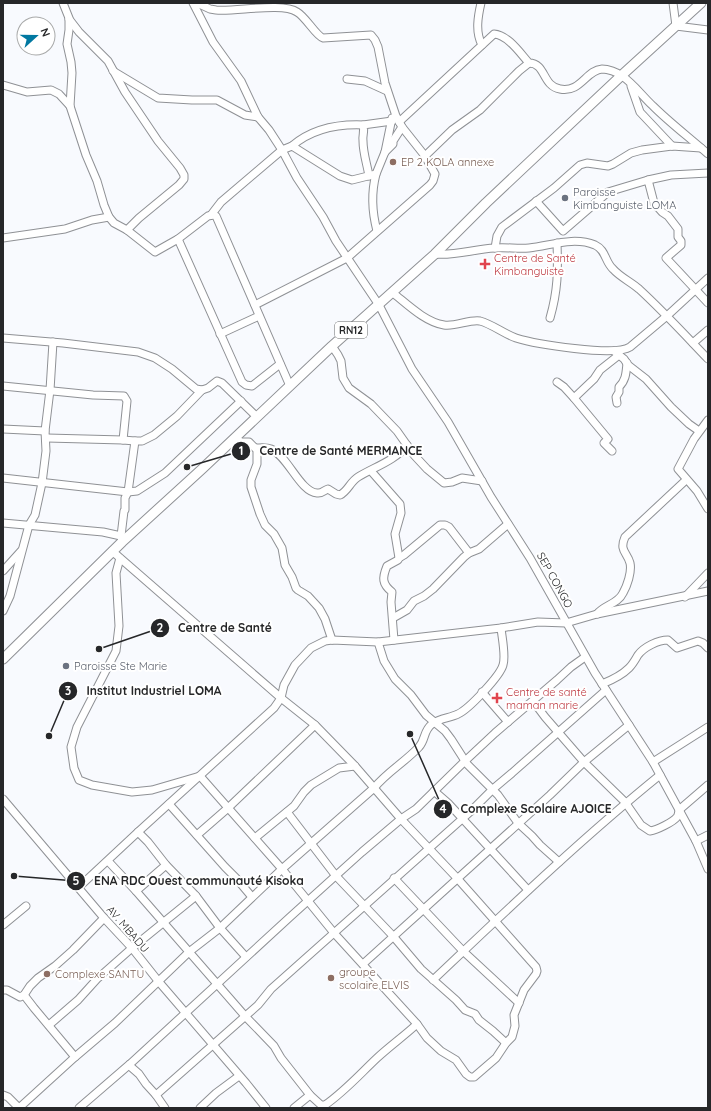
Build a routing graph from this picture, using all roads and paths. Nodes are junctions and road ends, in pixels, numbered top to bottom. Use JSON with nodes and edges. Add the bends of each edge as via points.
{"nodes":[{"id":1,"x":63,"y":3,"type":"edge"},
{"id":2,"x":192,"y":3,"type":"edge"},
{"id":3,"x":197,"y":3,"type":"edge"},
{"id":4,"x":481,"y":3,"type":"edge"},
{"id":5,"x":673,"y":3,"type":"edge"},
{"id":6,"x":701,"y":3,"type":"edge"},
{"id":7,"x":69,"y":18,"type":"junction"},
{"id":8,"x":676,"y":26,"type":"junction"},
{"id":9,"x":708,"y":30,"type":"edge"},
{"id":10,"x":482,"y":45,"type":"junction"},
{"id":11,"x":529,"y":63,"type":"junction"},
{"id":12,"x":113,"y":71,"type":"junction"},
{"id":13,"x":622,"y":75,"type":"junction"},
{"id":14,"x":347,"y":79,"type":"dead end"},
{"id":15,"x":630,"y":84,"type":"junction"},
{"id":16,"x":3,"y":85,"type":"edge"},
{"id":17,"x":387,"y":91,"type":"junction"},
{"id":18,"x":70,"y":106,"type":"junction"},
{"id":19,"x":258,"y":117,"type":"junction"},
{"id":20,"x":398,"y":123,"type":"junction"},
{"id":21,"x":364,"y":125,"type":"junction"},
{"id":22,"x":292,"y":146,"type":"junction"},
{"id":23,"x":672,"y":146,"type":"junction"},
{"id":24,"x":702,"y":148,"type":"junction"},
{"id":25,"x":282,"y":150,"type":"junction"},
{"id":26,"x":385,"y":152,"type":"junction"},
{"id":27,"x":708,"y":154,"type":"edge"},
{"id":28,"x":425,"y":156,"type":"junction"},
{"id":29,"x":708,"y":173,"type":"edge"},
{"id":30,"x":373,"y":175,"type":"junction"},
{"id":31,"x":648,"y":180,"type":"junction"},
{"id":32,"x":536,"y":201,"type":"junction"},
{"id":33,"x":210,"y":215,"type":"junction"},
{"id":34,"x":109,"y":217,"type":"junction"},
{"id":35,"x":127,"y":230,"type":"junction"},
{"id":36,"x":377,"y":231,"type":"junction"},
{"id":37,"x":3,"y":238,"type":"edge"},
{"id":38,"x":178,"y":239,"type":"junction"},
{"id":39,"x":556,"y":243,"type":"junction"},
{"id":40,"x":495,"y":248,"type":"junction"},
{"id":41,"x":434,"y":254,"type":"junction"},
{"id":42,"x":348,"y":258,"type":"junction"},
{"id":43,"x":708,"y":278,"type":"edge"},
{"id":44,"x":695,"y":290,"type":"junction"},
{"id":45,"x":393,"y":293,"type":"junction"},
{"id":46,"x":708,"y":303,"type":"edge"},
{"id":47,"x":255,"y":305,"type":"junction"},
{"id":48,"x":379,"y":305,"type":"junction"},
{"id":49,"x":668,"y":315,"type":"junction"},
{"id":50,"x":260,"y":316,"type":"junction"},
{"id":51,"x":550,"y":318,"type":"dead end"},
{"id":52,"x":708,"y":330,"type":"edge"},
{"id":53,"x":220,"y":334,"type":"junction"},
{"id":54,"x":3,"y":338,"type":"edge"},
{"id":55,"x":53,"y":342,"type":"junction"},
{"id":56,"x":693,"y":343,"type":"junction"},
{"id":57,"x":332,"y":346,"type":"junction"},
{"id":58,"x":617,"y":353,"type":"junction"},
{"id":59,"x":708,"y":359,"type":"edge"},
{"id":60,"x":627,"y":363,"type":"junction"},
{"id":61,"x":280,"y":364,"type":"junction"},
{"id":62,"x":557,"y":382,"type":"dead end"},
{"id":63,"x":3,"y":386,"type":"edge"},
{"id":64,"x":290,"y":386,"type":"junction"},
{"id":65,"x":50,"y":390,"type":"junction"},
{"id":66,"x":202,"y":390,"type":"junction"},
{"id":67,"x":574,"y":398,"type":"junction"},
{"id":68,"x":241,"y":401,"type":"junction"},
{"id":69,"x":617,"y":403,"type":"dead end"},
{"id":70,"x":257,"y":417,"type":"junction"},
{"id":71,"x":708,"y":420,"type":"edge"},
{"id":72,"x":3,"y":429,"type":"edge"},
{"id":73,"x":699,"y":431,"type":"junction"},
{"id":74,"x":46,"y":435,"type":"junction"},
{"id":75,"x":234,"y":438,"type":"junction"},
{"id":76,"x":123,"y":440,"type":"junction"},
{"id":77,"x":135,"y":442,"type":"junction"},
{"id":78,"x":407,"y":445,"type":"junction"},
{"id":79,"x":256,"y":448,"type":"junction"},
{"id":80,"x":612,"y":452,"type":"dead end"},
{"id":81,"x":371,"y":471,"type":"junction"},
{"id":82,"x":3,"y":478,"type":"edge"},
{"id":83,"x":686,"y":480,"type":"junction"},
{"id":84,"x":482,"y":481,"type":"junction"},
{"id":85,"x":42,"y":484,"type":"junction"},
{"id":86,"x":128,"y":492,"type":"junction"},
{"id":87,"x":708,"y":509,"type":"edge"},
{"id":88,"x":3,"y":523,"type":"edge"},
{"id":89,"x":508,"y":524,"type":"junction"},
{"id":90,"x":29,"y":525,"type":"junction"},
{"id":91,"x":122,"y":539,"type":"junction"},
{"id":92,"x":23,"y":549,"type":"junction"},
{"id":93,"x":112,"y":552,"type":"junction"},
{"id":94,"x":469,"y":553,"type":"junction"},
{"id":95,"x":120,"y":558,"type":"junction"},
{"id":96,"x":399,"y":558,"type":"junction"},
{"id":97,"x":3,"y":571,"type":"edge"},
{"id":98,"x":708,"y":573,"type":"edge"},
{"id":99,"x":708,"y":591,"type":"edge"},
{"id":100,"x":685,"y":597,"type":"junction"},
{"id":101,"x":3,"y":611,"type":"edge"},
{"id":102,"x":597,"y":614,"type":"junction"},
{"id":103,"x":393,"y":618,"type":"junction"},
{"id":104,"x":566,"y":623,"type":"junction"},
{"id":105,"x":501,"y":628,"type":"junction"},
{"id":106,"x":332,"y":640,"type":"junction"},
{"id":107,"x":394,"y":640,"type":"junction"},
{"id":108,"x":378,"y":642,"type":"junction"},
{"id":109,"x":708,"y":648,"type":"edge"},
{"id":110,"x":585,"y":657,"type":"junction"},
{"id":111,"x":3,"y":659,"type":"edge"},
{"id":112,"x":604,"y":687,"type":"junction"},
{"id":113,"x":482,"y":692,"type":"junction"},
{"id":114,"x":281,"y":698,"type":"junction"},
{"id":115,"x":533,"y":701,"type":"junction"},
{"id":116,"x":434,"y":722,"type":"junction"},
{"id":117,"x":508,"y":722,"type":"junction"},
{"id":118,"x":315,"y":725,"type":"junction"},
{"id":119,"x":629,"y":725,"type":"junction"},
{"id":120,"x":708,"y":727,"type":"edge"},
{"id":121,"x":558,"y":732,"type":"junction"},
{"id":122,"x":464,"y":761,"type":"junction"},
{"id":123,"x":584,"y":762,"type":"junction"},
{"id":124,"x":653,"y":762,"type":"junction"},
{"id":125,"x":355,"y":766,"type":"junction"},
{"id":126,"x":660,"y":775,"type":"junction"},
{"id":127,"x":200,"y":776,"type":"junction"},
{"id":128,"x":708,"y":785,"type":"edge"},
{"id":129,"x":374,"y":788,"type":"junction"},
{"id":130,"x":493,"y":789,"type":"junction"},
{"id":131,"x":434,"y":791,"type":"junction"},
{"id":132,"x":3,"y":799,"type":"edge"},
{"id":133,"x":625,"y":802,"type":"junction"},
{"id":134,"x":169,"y":804,"type":"junction"},
{"id":135,"x":228,"y":808,"type":"junction"},
{"id":136,"x":679,"y":810,"type":"junction"},
{"id":137,"x":287,"y":812,"type":"junction"},
{"id":138,"x":462,"y":818,"type":"junction"},
{"id":139,"x":401,"y":819,"type":"junction"},
{"id":140,"x":518,"y":823,"type":"junction"},
{"id":141,"x":138,"y":832,"type":"junction"},
{"id":142,"x":197,"y":835,"type":"junction"},
{"id":143,"x":708,"y":835,"type":"edge"},
{"id":144,"x":255,"y":838,"type":"junction"},
{"id":145,"x":696,"y":841,"type":"junction"},
{"id":146,"x":312,"y":843,"type":"junction"},
{"id":147,"x":428,"y":848,"type":"junction"},
{"id":148,"x":489,"y":848,"type":"junction"},
{"id":149,"x":706,"y":860,"type":"edge"},
{"id":150,"x":108,"y":861,"type":"junction"},
{"id":151,"x":559,"y":862,"type":"junction"},
{"id":152,"x":166,"y":866,"type":"junction"},
{"id":153,"x":708,"y":868,"type":"edge"},
{"id":154,"x":282,"y":869,"type":"junction"},
{"id":155,"x":336,"y":876,"type":"junction"},
{"id":156,"x":394,"y":878,"type":"junction"},
{"id":157,"x":456,"y":878,"type":"junction"},
{"id":158,"x":79,"y":887,"type":"junction"},
{"id":159,"x":528,"y":890,"type":"junction"},
{"id":160,"x":136,"y":891,"type":"junction"},
{"id":161,"x":196,"y":896,"type":"junction"},
{"id":162,"x":252,"y":897,"type":"junction"},
{"id":163,"x":308,"y":902,"type":"junction"},
{"id":164,"x":365,"y":904,"type":"junction"},
{"id":165,"x":26,"y":906,"type":"dead end"},
{"id":166,"x":423,"y":909,"type":"junction"},
{"id":167,"x":104,"y":918,"type":"junction"},
{"id":168,"x":496,"y":922,"type":"junction"},
{"id":169,"x":163,"y":923,"type":"junction"},
{"id":170,"x":3,"y":925,"type":"edge"},
{"id":171,"x":220,"y":928,"type":"junction"},
{"id":172,"x":334,"y":933,"type":"junction"},
{"id":173,"x":393,"y":936,"type":"junction"},
{"id":174,"x":132,"y":948,"type":"junction"},
{"id":175,"x":189,"y":952,"type":"junction"},
{"id":176,"x":463,"y":952,"type":"junction"},
{"id":177,"x":246,"y":957,"type":"junction"},
{"id":178,"x":363,"y":964,"type":"junction"},
{"id":179,"x":433,"y":980,"type":"junction"},
{"id":180,"x":159,"y":982,"type":"junction"},
{"id":181,"x":217,"y":985,"type":"junction"},
{"id":182,"x":3,"y":990,"type":"edge"},
{"id":183,"x":24,"y":995,"type":"junction"},
{"id":184,"x":519,"y":1003,"type":"junction"},
{"id":185,"x":186,"y":1013,"type":"junction"},
{"id":186,"x":245,"y":1016,"type":"junction"},
{"id":187,"x":417,"y":1024,"type":"junction"},
{"id":188,"x":49,"y":1025,"type":"junction"},
{"id":189,"x":506,"y":1044,"type":"junction"},
{"id":190,"x":212,"y":1045,"type":"junction"},
{"id":191,"x":76,"y":1057,"type":"junction"},
{"id":192,"x":130,"y":1064,"type":"junction"},
{"id":193,"x":239,"y":1076,"type":"junction"},
{"id":194,"x":4,"y":1093,"type":"edge"},
{"id":195,"x":156,"y":1095,"type":"junction"},
{"id":196,"x":310,"y":1095,"type":"junction"},
{"id":197,"x":264,"y":1107,"type":"edge"},
{"id":198,"x":19,"y":1108,"type":"edge"},
{"id":199,"x":79,"y":1108,"type":"edge"},
{"id":200,"x":165,"y":1108,"type":"edge"},
{"id":201,"x":200,"y":1108,"type":"edge"},
{"id":202,"x":294,"y":1108,"type":"edge"}],
"edges":[{"from":1,"to":7,"type":"street"},
{"from":2,"to":19,"type":"street","name":"SEP CONGO","via":[[214,42],[241,81]]},
{"from":3,"to":17,"type":"street","via":[[222,11],[291,9],[300,14],[318,36],[323,38],[371,35],[378,47]]},
{"from":4,"to":10,"type":"street","via":[[478,38]]},
{"from":5,"to":8,"type":"street"},
{"from":6,"to":8,"type":"main road","number":"RN12"},
{"from":7,"to":12,"type":"street","via":[[79,32],[105,57]]},
{"from":7,"to":18,"type":"street","via":[[67,44],[72,73]]},
{"from":8,"to":9,"type":"street"},
{"from":8,"to":13,"type":"main road","number":"RN12"},
{"from":10,"to":11,"type":"street","via":[[494,34],[498,34]]},
{"from":10,"to":20,"type":"street"},
{"from":11,"to":13,"type":"street","via":[[541,69],[551,86],[566,90],[576,86],[595,70],[608,69]]},
{"from":11,"to":28,"type":"street","via":[[480,110],[452,130]]},
{"from":12,"to":19,"type":"street","via":[[158,98],[217,100],[245,115]]},
{"from":12,"to":35,"type":"street","via":[[144,122],[184,175],[180,184]]},
{"from":13,"to":15,"type":"street"},
{"from":13,"to":41,"type":"main road","number":"RN12"},
{"from":14,"to":17,"type":"street","via":[[365,81]]},
{"from":15,"to":23,"type":"street","via":[[640,112]]},
{"from":15,"to":24,"type":"street"},
{"from":16,"to":18,"type":"street","via":[[27,92],[51,90],[59,94]]},
{"from":17,"to":20,"type":"street"},
{"from":18,"to":34,"type":"street"},
{"from":19,"to":25,"type":"street","name":"SEP CONGO"},
{"from":20,"to":21,"type":"street"},
{"from":20,"to":26,"type":"street"},
{"from":20,"to":26,"type":"street","via":[[393,144]]},
{"from":20,"to":28,"type":"street"},
{"from":21,"to":22,"type":"street","via":[[345,125],[319,131]]},
{"from":21,"to":30,"type":"street","via":[[363,142]]},
{"from":22,"to":25,"type":"street"},
{"from":22,"to":30,"type":"street","via":[[340,176],[352,180]]},
{"from":23,"to":24,"type":"street"},
{"from":23,"to":32,"type":"street","via":[[631,153],[611,165],[580,165]]},
{"from":24,"to":27,"type":"street"},
{"from":25,"to":33,"type":"street","via":[[221,202]]},
{"from":25,"to":42,"type":"street","name":"SEP CONGO"},
{"from":26,"to":30,"type":"street"},
{"from":28,"to":36,"type":"street","via":[[434,170],[433,181]]},
{"from":29,"to":31,"type":"street","via":[[671,175]]},
{"from":30,"to":36,"type":"street","via":[[373,213]]},
{"from":31,"to":32,"type":"street","via":[[608,192],[563,232]]},
{"from":31,"to":44,"type":"street","via":[[654,203],[678,229],[681,241],[681,245],[666,258]]},
{"from":32,"to":40,"type":"street","via":[[502,228],[497,236]]},
{"from":33,"to":38,"type":"street"},
{"from":33,"to":47,"type":"street","via":[[216,216],[220,224]]},
{"from":34,"to":35,"type":"street"},
{"from":34,"to":37,"type":"street","via":[[65,228]]},
{"from":35,"to":38,"type":"street","via":[[155,252]]},
{"from":36,"to":42,"type":"street"},
{"from":38,"to":53,"type":"street"},
{"from":39,"to":40,"type":"street","via":[[526,248]]},
{"from":39,"to":49,"type":"street","via":[[595,245],[605,255],[612,269]]},
{"from":39,"to":51,"type":"street","via":[[557,285]]},
{"from":40,"to":41,"type":"street","via":[[447,255]]},
{"from":41,"to":45,"type":"main road","number":"RN12"},
{"from":42,"to":47,"type":"street"},
{"from":42,"to":48,"type":"street","name":"SEP CONGO"},
{"from":43,"to":44,"type":"street"},
{"from":44,"to":46,"type":"street"},
{"from":44,"to":49,"type":"street"},
{"from":45,"to":48,"type":"main road","number":"RN12"},
{"from":45,"to":58,"type":"street","via":[[413,311],[444,325],[480,321],[516,338]]},
{"from":47,"to":50,"type":"street"},
{"from":48,"to":57,"type":"main road","number":"RN12"},
{"from":48,"to":84,"type":"street","name":"SEP CONGO","via":[[412,369],[448,422]]},
{"from":49,"to":56,"type":"street"},
{"from":49,"to":58,"type":"street","via":[[630,347]]},
{"from":50,"to":53,"type":"street"},
{"from":50,"to":61,"type":"street"},
{"from":52,"to":56,"type":"street"},
{"from":53,"to":61,"type":"street","via":[[238,375],[246,385],[252,386]]},
{"from":54,"to":55,"type":"street"},
{"from":55,"to":65,"type":"street"},
{"from":55,"to":66,"type":"street","via":[[138,352],[172,368],[196,389]]},
{"from":56,"to":59,"type":"street"},
{"from":57,"to":64,"type":"main road","number":"RN12"},
{"from":57,"to":78,"type":"street","via":[[341,361],[343,378],[349,388],[371,404]]},
{"from":58,"to":60,"type":"street"},
{"from":58,"to":67,"type":"street","via":[[594,380]]},
{"from":60,"to":69,"type":"street","via":[[624,382],[619,387],[616,397]]},
{"from":60,"to":73,"type":"street"},
{"from":61,"to":64,"type":"street"},
{"from":62,"to":67,"type":"street"},
{"from":63,"to":65,"type":"street"},
{"from":64,"to":70,"type":"main road","number":"RN12"},
{"from":65,"to":74,"type":"street"},
{"from":65,"to":76,"type":"street","via":[[126,397]]},
{"from":66,"to":68,"type":"street","via":[[218,381]]},
{"from":66,"to":77,"type":"street","via":[[154,435]]},
{"from":67,"to":80,"type":"street","via":[[608,439],[604,443]]},
{"from":68,"to":70,"type":"street"},
{"from":68,"to":86,"type":"street","via":[[165,473],[137,491]]},
{"from":70,"to":75,"type":"main road","number":"RN12"},
{"from":71,"to":73,"type":"street"},
{"from":72,"to":74,"type":"street"},
{"from":73,"to":83,"type":"street","via":[[678,469]]},
{"from":74,"to":76,"type":"street"},
{"from":74,"to":85,"type":"street"},
{"from":75,"to":79,"type":"street","via":[[241,442],[249,442]]},
{"from":75,"to":91,"type":"main road","number":"RN12"},
{"from":76,"to":77,"type":"street"},
{"from":77,"to":86,"type":"street"},
{"from":78,"to":81,"type":"street"},
{"from":78,"to":84,"type":"street","via":[[427,469],[444,483],[462,478]]},
{"from":79,"to":81,"type":"street","via":[[270,449],[280,455],[300,481],[316,493],[328,489],[340,494],[358,477]]},
{"from":79,"to":106,"type":"street","via":[[257,464],[251,487],[260,514],[282,548],[284,565],[296,588],[308,596],[318,608],[325,619]]},
{"from":81,"to":96,"type":"street","via":[[400,504],[401,513],[395,534]]},
{"from":82,"to":85,"type":"street"},
{"from":83,"to":87,"type":"street","via":[[697,491]]},
{"from":83,"to":102,"type":"street","via":[[625,537],[622,547],[630,566],[627,584],[620,598]]},
{"from":84,"to":89,"type":"street","name":"SEP CONGO"},
{"from":85,"to":86,"type":"street"},
{"from":85,"to":90,"type":"street","via":[[35,515]]},
{"from":86,"to":91,"type":"street","via":[[125,498]]},
{"from":88,"to":90,"type":"street"},
{"from":89,"to":94,"type":"street","via":[[479,549]]},
{"from":89,"to":104,"type":"street","name":"SEP CONGO"},
{"from":90,"to":91,"type":"street","via":[[103,532]]},
{"from":90,"to":92,"type":"street"},
{"from":91,"to":93,"type":"main road","number":"RN12"},
{"from":92,"to":97,"type":"street"},
{"from":92,"to":101,"type":"street","via":[[10,596]]},
{"from":93,"to":95,"type":"street"},
{"from":93,"to":111,"type":"main road","number":"RN12"},
{"from":94,"to":96,"type":"street","via":[[449,527],[440,525]]},
{"from":94,"to":103,"type":"street","via":[[433,589]]},
{"from":95,"to":114,"type":"street"},
{"from":95,"to":127,"type":"street","via":[[116,573],[119,626],[116,652],[74,736],[71,747],[76,775],[83,783],[132,792],[152,790]]},
{"from":96,"to":103,"type":"street","via":[[387,566],[383,581],[392,592]]},
{"from":98,"to":100,"type":"street"},
{"from":99,"to":100,"type":"street"},
{"from":100,"to":102,"type":"street"},
{"from":102,"to":104,"type":"street"},
{"from":103,"to":107,"type":"street"},
{"from":104,"to":105,"type":"street","via":[[538,622]]},
{"from":104,"to":110,"type":"street","name":"SEP CONGO"},
{"from":105,"to":107,"type":"street"},
{"from":105,"to":113,"type":"street","via":[[504,663],[500,672]]},
{"from":106,"to":108,"type":"street"},
{"from":106,"to":114,"type":"street","via":[[317,644],[295,664],[284,685]]},
{"from":107,"to":108,"type":"street"},
{"from":108,"to":116,"type":"street","via":[[389,671]]},
{"from":109,"to":112,"type":"street","via":[[698,641],[677,648],[668,640],[663,640],[640,653],[633,664]]},
{"from":110,"to":112,"type":"street","name":"SEP CONGO"},
{"from":110,"to":115,"type":"street"},
{"from":112,"to":119,"type":"street","name":"SEP CONGO"},
{"from":112,"to":121,"type":"street"},
{"from":113,"to":116,"type":"street","via":[[459,714]]},
{"from":113,"to":117,"type":"street"},
{"from":114,"to":118,"type":"street"},
{"from":114,"to":127,"type":"street","via":[[274,708]]},
{"from":115,"to":117,"type":"street"},
{"from":115,"to":121,"type":"street"},
{"from":116,"to":122,"type":"street","via":[[451,739]]},
{"from":116,"to":129,"type":"street","via":[[425,731],[420,746]]},
{"from":117,"to":122,"type":"street"},
{"from":118,"to":125,"type":"street"},
{"from":118,"to":135,"type":"street"},
{"from":119,"to":123,"type":"street"},
{"from":119,"to":124,"type":"street","name":"SEP CONGO"},
{"from":120,"to":124,"type":"street"},
{"from":121,"to":123,"type":"street"},
{"from":121,"to":130,"type":"street"},
{"from":122,"to":130,"type":"street"},
{"from":122,"to":131,"type":"street"},
{"from":123,"to":133,"type":"street"},
{"from":123,"to":140,"type":"street"},
{"from":124,"to":126,"type":"street","name":"SEP CONGO"},
{"from":125,"to":129,"type":"street"},
{"from":125,"to":137,"type":"street","via":[[339,768],[311,785]]},
{"from":126,"to":133,"type":"street"},
{"from":126,"to":136,"type":"street","name":"SEP CONGO"},
{"from":127,"to":134,"type":"street"},
{"from":127,"to":135,"type":"street"},
{"from":128,"to":136,"type":"street"},
{"from":129,"to":139,"type":"street"},
{"from":129,"to":146,"type":"street"},
{"from":130,"to":138,"type":"street"},
{"from":130,"to":140,"type":"street"},
{"from":131,"to":138,"type":"street"},
{"from":131,"to":139,"type":"street","via":[[416,809]]},
{"from":132,"to":158,"type":"street","name":"AV. MBADU"},
{"from":133,"to":136,"type":"street","via":[[641,825],[650,831],[674,819],[678,816]]},
{"from":133,"to":151,"type":"street"},
{"from":134,"to":141,"type":"street"},
{"from":134,"to":142,"type":"street"},
{"from":135,"to":142,"type":"street"},
{"from":135,"to":144,"type":"street"},
{"from":136,"to":145,"type":"street","name":"SEP CONGO"},
{"from":137,"to":144,"type":"street"},
{"from":137,"to":146,"type":"street"},
{"from":138,"to":147,"type":"street"},
{"from":138,"to":148,"type":"street"},
{"from":139,"to":147,"type":"street"},
{"from":139,"to":155,"type":"street"},
{"from":140,"to":148,"type":"street"},
{"from":140,"to":151,"type":"street"},
{"from":141,"to":150,"type":"street"},
{"from":141,"to":152,"type":"street"},
{"from":142,"to":162,"type":"street"},
{"from":143,"to":145,"type":"street"},
{"from":144,"to":154,"type":"street"},
{"from":145,"to":149,"type":"street","name":"SEP CONGO"},
{"from":146,"to":154,"type":"street"},
{"from":146,"to":155,"type":"street"},
{"from":147,"to":156,"type":"street"},
{"from":147,"to":157,"type":"street"},
{"from":148,"to":157,"type":"street"},
{"from":148,"to":159,"type":"street"},
{"from":149,"to":153,"type":"street","name":"SEP CONGO"},
{"from":150,"to":158,"type":"street"},
{"from":150,"to":160,"type":"street"},
{"from":151,"to":159,"type":"street"},
{"from":152,"to":160,"type":"street"},
{"from":152,"to":161,"type":"street"},
{"from":154,"to":162,"type":"street"},
{"from":154,"to":163,"type":"street"},
{"from":155,"to":163,"type":"street"},
{"from":155,"to":164,"type":"street"},
{"from":156,"to":164,"type":"street"},
{"from":156,"to":166,"type":"street"},
{"from":157,"to":166,"type":"street"},
{"from":157,"to":168,"type":"street"},
{"from":158,"to":167,"type":"street","name":"AV. MBADU"},
{"from":159,"to":168,"type":"street"},
{"from":160,"to":169,"type":"street"},
{"from":161,"to":169,"type":"street"},
{"from":161,"to":171,"type":"street"},
{"from":162,"to":171,"type":"street"},
{"from":163,"to":172,"type":"street"},
{"from":163,"to":177,"type":"street"},
{"from":164,"to":172,"type":"street"},
{"from":164,"to":173,"type":"street"},
{"from":165,"to":170,"type":"street"},
{"from":166,"to":173,"type":"street"},
{"from":166,"to":176,"type":"street"},
{"from":167,"to":174,"type":"street","name":"AV. MBADU"},
{"from":167,"to":183,"type":"street","via":[[73,950],[38,978]]},
{"from":168,"to":176,"type":"street"},
{"from":168,"to":184,"type":"street","via":[[536,967],[536,974],[524,990]]},
{"from":169,"to":174,"type":"street"},
{"from":169,"to":175,"type":"street"},
{"from":171,"to":175,"type":"street"},
{"from":171,"to":177,"type":"street"},
{"from":172,"to":178,"type":"street"},
{"from":172,"to":186,"type":"street","via":[[271,989]]},
{"from":173,"to":178,"type":"street"},
{"from":173,"to":179,"type":"street"},
{"from":174,"to":180,"type":"street","name":"AV. MBADU"},
{"from":174,"to":188,"type":"street"},
{"from":175,"to":180,"type":"street"},
{"from":175,"to":181,"type":"street"},
{"from":176,"to":179,"type":"street"},
{"from":176,"to":184,"type":"street"},
{"from":177,"to":181,"type":"street"},
{"from":178,"to":187,"type":"street"},
{"from":179,"to":189,"type":"street","via":[[465,1010],[475,1014]]},
{"from":180,"to":185,"type":"street","name":"AV. MBADU"},
{"from":180,"to":191,"type":"street"},
{"from":181,"to":185,"type":"street"},
{"from":181,"to":186,"type":"street"},
{"from":182,"to":183,"type":"street","via":[[20,997]]},
{"from":183,"to":188,"type":"street"},
{"from":184,"to":189,"type":"street","via":[[514,1015],[514,1032]]},
{"from":185,"to":190,"type":"street","name":"AV. MBADU"},
{"from":185,"to":192,"type":"street"},
{"from":186,"to":190,"type":"street"},
{"from":186,"to":196,"type":"street","via":[[274,1046]]},
{"from":187,"to":189,"type":"street","via":[[427,1038],[456,1060],[470,1077],[486,1068]]},
{"from":187,"to":196,"type":"street","via":[[326,1104],[321,1105]]},
{"from":188,"to":191,"type":"street"},
{"from":190,"to":193,"type":"street","name":"AV. MBADU"},
{"from":190,"to":195,"type":"street"},
{"from":191,"to":198,"type":"street"},
{"from":192,"to":195,"type":"street"},
{"from":192,"to":199,"type":"street"},
{"from":193,"to":197,"type":"street","name":"AV. MBADU"},
{"from":193,"to":201,"type":"street","via":[[216,1092]]},
{"from":194,"to":198,"type":"street"},
{"from":195,"to":200,"type":"street"},
{"from":196,"to":202,"type":"street"}]}
